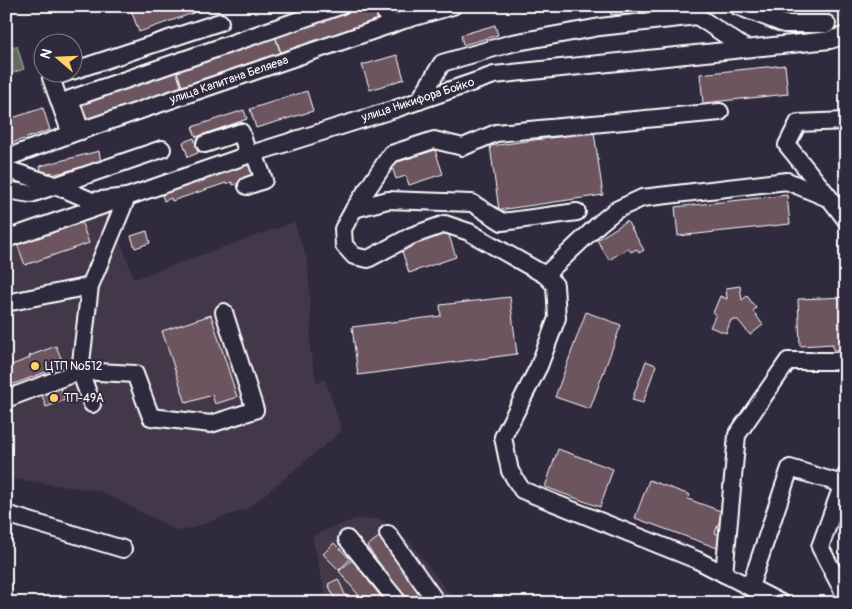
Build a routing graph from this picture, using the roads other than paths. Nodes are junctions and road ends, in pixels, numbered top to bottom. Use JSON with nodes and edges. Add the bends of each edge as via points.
{"nodes":[{"id":1,"x":340,"y":6,"type":"edge"},
{"id":2,"x":384,"y":6,"type":"edge"},
{"id":3,"x":453,"y":6,"type":"edge"},
{"id":4,"x":737,"y":6,"type":"edge"},
{"id":5,"x":220,"y":22,"type":"dead end"},
{"id":6,"x":827,"y":24,"type":"dead end"},
{"id":7,"x":390,"y":25,"type":"junction"},
{"id":8,"x":846,"y":35,"type":"edge"},
{"id":9,"x":787,"y":44,"type":"junction"},
{"id":10,"x":745,"y":48,"type":"junction"},
{"id":11,"x":82,"y":68,"type":"edge"},
{"id":12,"x":53,"y":82,"type":"edge"},
{"id":13,"x":419,"y":101,"type":"junction"},
{"id":14,"x":720,"y":112,"type":"dead end"},
{"id":15,"x":846,"y":121,"type":"edge"},
{"id":16,"x":76,"y":132,"type":"junction"},
{"id":17,"x":205,"y":144,"type":"dead end"},
{"id":18,"x":162,"y":149,"type":"dead end"},
{"id":19,"x":251,"y":154,"type":"junction"},
{"id":20,"x":6,"y":158,"type":"edge"},
{"id":21,"x":6,"y":169,"type":"edge"},
{"id":22,"x":55,"y":186,"type":"junction"},
{"id":23,"x":247,"y":186,"type":"dead end"},
{"id":24,"x":6,"y":190,"type":"edge"},
{"id":25,"x":127,"y":197,"type":"junction"},
{"id":26,"x":830,"y":199,"type":"junction"},
{"id":27,"x":354,"y":209,"type":"junction"},
{"id":28,"x":577,"y":212,"type":"dead end"},
{"id":29,"x":846,"y":220,"type":"edge"},
{"id":30,"x":6,"y":239,"type":"edge"},
{"id":31,"x":545,"y":275,"type":"junction"},
{"id":32,"x":90,"y":286,"type":"junction"},
{"id":33,"x":6,"y":303,"type":"edge"},
{"id":34,"x":224,"y":312,"type":"dead end"},
{"id":35,"x":846,"y":361,"type":"edge"},
{"id":36,"x":80,"y":371,"type":"junction"},
{"id":37,"x":6,"y":399,"type":"edge"},
{"id":38,"x":92,"y":404,"type":"dead end"},
{"id":39,"x":844,"y":480,"type":"edge"},
{"id":40,"x":6,"y":514,"type":"edge"},
{"id":41,"x":388,"y":534,"type":"dead end"},
{"id":42,"x":348,"y":539,"type":"dead end"},
{"id":43,"x":123,"y":549,"type":"dead end"},
{"id":44,"x":724,"y":574,"type":"junction"},
{"id":45,"x":750,"y":587,"type":"junction"},
{"id":46,"x":846,"y":597,"type":"edge"},
{"id":47,"x":399,"y":603,"type":"edge"},
{"id":48,"x":437,"y":603,"type":"edge"},
{"id":49,"x":781,"y":603,"type":"edge"}],
"edges":[{"from":1,"to":16,"type":"street","via":[[70,99]]},
{"from":2,"to":7,"type":"street"},
{"from":3,"to":7,"type":"street","name":"улица Капитана Беляева"},
{"from":4,"to":6,"type":"street","via":[[784,24]]},
{"from":4,"to":9,"type":"street"},
{"from":5,"to":11,"type":"street"},
{"from":7,"to":16,"type":"street","name":"улица Капитана Беляева"},
{"from":8,"to":9,"type":"street","name":"улица Никифора Бойко","via":[[830,40]]},
{"from":9,"to":10,"type":"street","name":"улица Никифора Бойко"},
{"from":10,"to":13,"type":"street","name":"улица Никифора Бойко","via":[[494,75]]},
{"from":10,"to":13,"type":"street","via":[[696,16],[600,27],[512,43],[442,63]]},
{"from":12,"to":16,"type":"street"},
{"from":13,"to":19,"type":"street","name":"улица Никифора Бойко"},
{"from":14,"to":27,"type":"street","via":[[496,133],[463,147],[434,140],[391,154]]},
{"from":15,"to":26,"type":"street","via":[[798,124],[787,146]]},
{"from":16,"to":20,"type":"street","name":"улица Капитана Беляева"},
{"from":17,"to":19,"type":"street","via":[[241,132]]},
{"from":18,"to":22,"type":"street"},
{"from":19,"to":23,"type":"street","via":[[264,180]]},
{"from":19,"to":25,"type":"street","name":"улица Никифора Бойко"},
{"from":21,"to":22,"type":"street"},
{"from":22,"to":24,"type":"street","via":[[31,194]]},
{"from":22,"to":25,"type":"street","via":[[92,201]]},
{"from":25,"to":30,"type":"street","name":"улица Никифора Бойко"},
{"from":25,"to":32,"type":"street"},
{"from":26,"to":29,"type":"street"},
{"from":26,"to":31,"type":"street","via":[[787,180],[642,198],[616,210]]},
{"from":27,"to":28,"type":"street","via":[[388,200],[472,203],[502,222]]},
{"from":27,"to":31,"type":"street","via":[[343,229],[344,245],[354,256],[368,259],[411,236],[445,224],[469,232]]},
{"from":31,"to":44,"type":"street","via":[[555,284],[558,318],[539,366],[503,437],[510,470],[522,490]]},
{"from":32,"to":33,"type":"street"},
{"from":32,"to":36,"type":"street"},
{"from":34,"to":36,"type":"street","via":[[255,410],[211,424],[151,417],[135,374]]},
{"from":35,"to":44,"type":"street","via":[[788,361],[737,435]]},
{"from":36,"to":37,"type":"street"},
{"from":36,"to":38,"type":"street"},
{"from":39,"to":45,"type":"street","via":[[790,468]]},
{"from":39,"to":46,"type":"street","via":[[820,547]]},
{"from":40,"to":43,"type":"street"},
{"from":41,"to":48,"type":"street"},
{"from":42,"to":47,"type":"street"},
{"from":44,"to":45,"type":"street"},
{"from":45,"to":49,"type":"street"}]}
